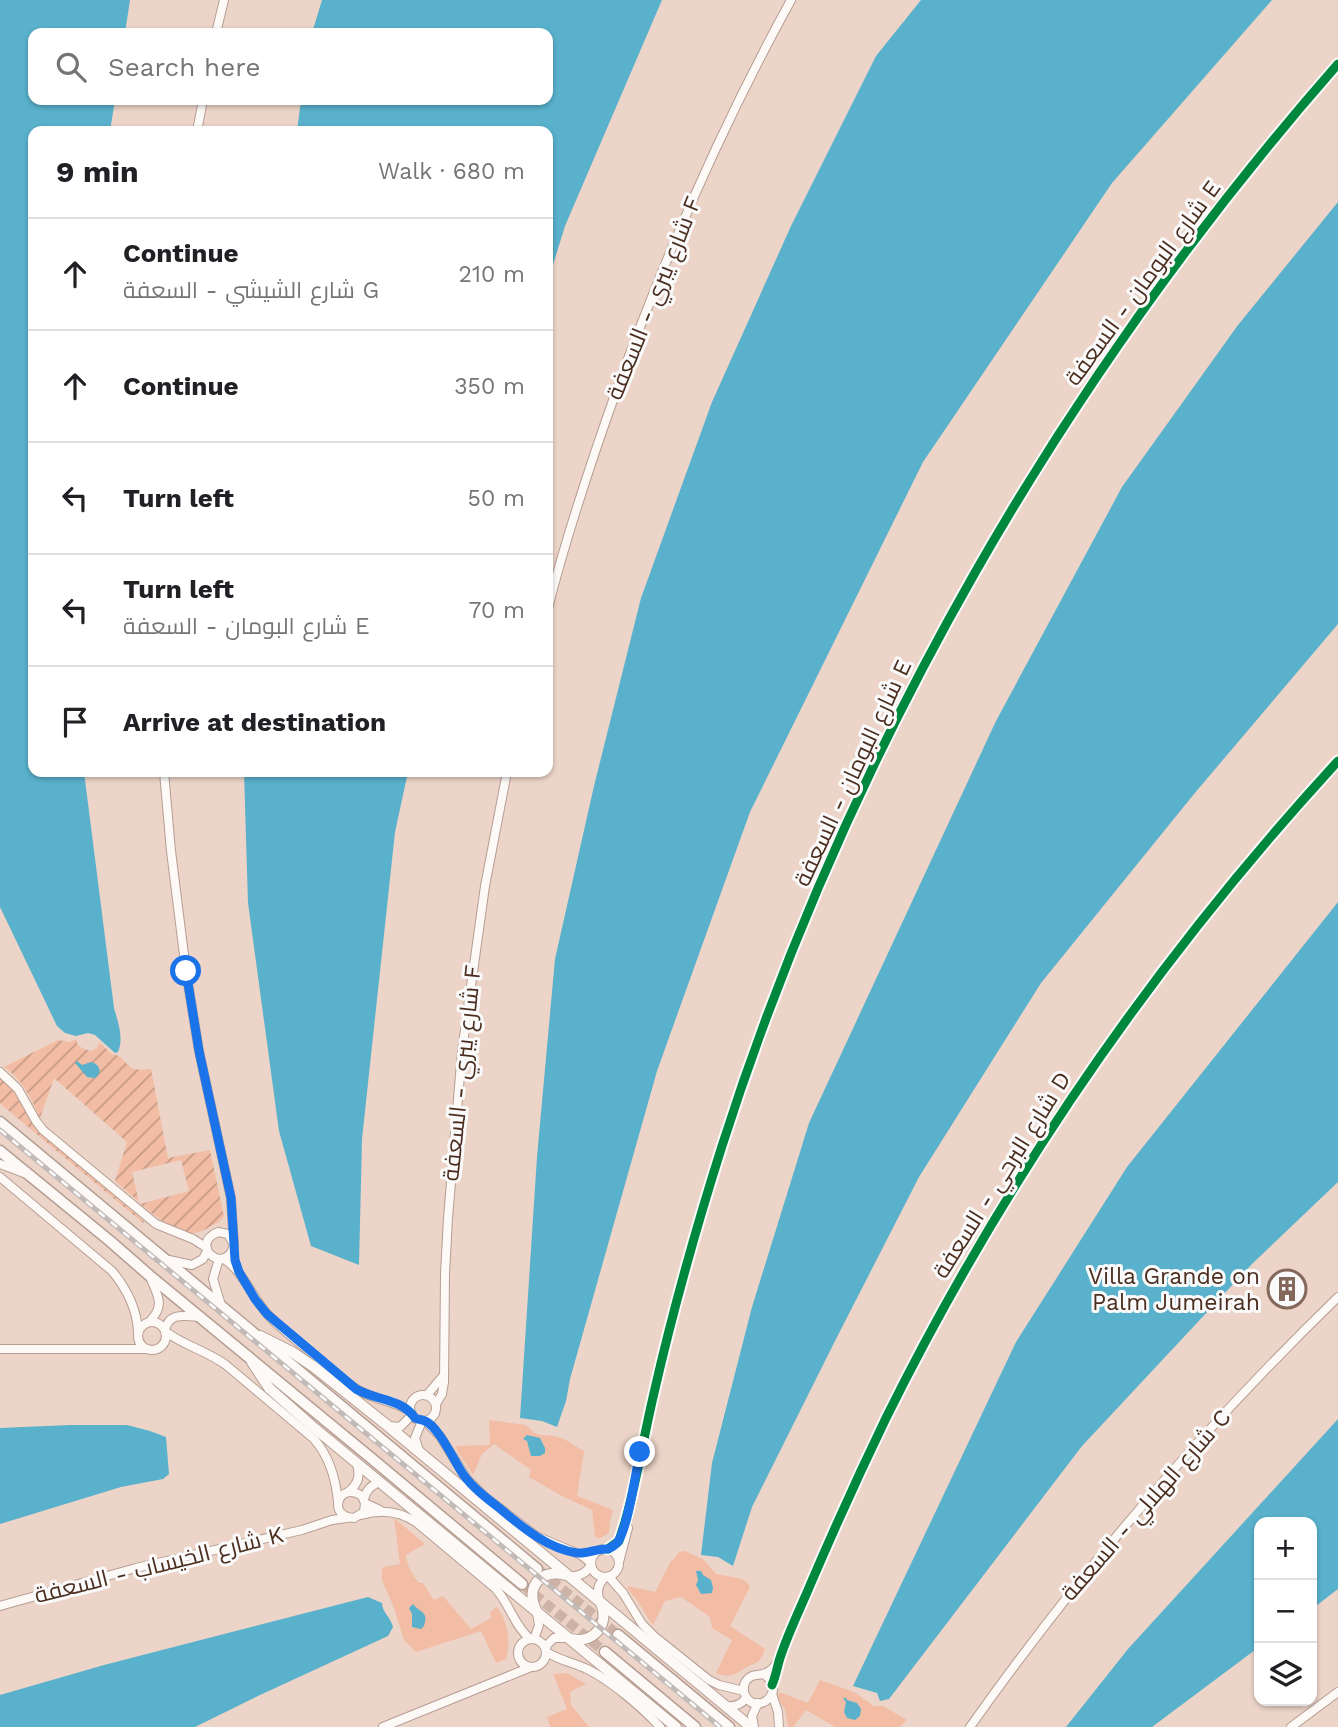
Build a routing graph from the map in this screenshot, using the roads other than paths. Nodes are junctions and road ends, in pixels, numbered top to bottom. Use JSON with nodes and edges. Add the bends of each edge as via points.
{"nodes":[{"id":1,"x":224,"y":0,"type":"edge"},
{"id":2,"x":791,"y":0,"type":"edge"},
{"id":3,"x":217,"y":28,"type":"edge"},
{"id":4,"x":1338,"y":64,"type":"edge"},
{"id":5,"x":202,"y":105,"type":"edge"},
{"id":6,"x":198,"y":126,"type":"edge"},
{"id":7,"x":553,"y":591,"type":"edge"},
{"id":8,"x":1338,"y":761,"type":"edge"},
{"id":9,"x":164,"y":777,"type":"edge"},
{"id":10,"x":506,"y":777,"type":"edge"},
{"id":11,"x":0,"y":1072,"type":"edge"},
{"id":12,"x":0,"y":1122,"type":"edge"},
{"id":13,"x":0,"y":1152,"type":"edge"},
{"id":14,"x":0,"y":1164,"type":"edge"},
{"id":15,"x":27,"y":1174,"type":"junction"},
{"id":16,"x":0,"y":1177,"type":"edge"},
{"id":17,"x":232,"y":1214,"type":"junction"},
{"id":18,"x":221,"y":1232,"type":"junction"},
{"id":19,"x":183,"y":1235,"type":"junction"},
{"id":20,"x":212,"y":1235,"type":"junction"},
{"id":21,"x":233,"y":1245,"type":"junction"},
{"id":22,"x":207,"y":1250,"type":"junction"},
{"id":23,"x":165,"y":1259,"type":"junction"},
{"id":24,"x":221,"y":1259,"type":"junction"},
{"id":25,"x":239,"y":1272,"type":"junction"},
{"id":26,"x":150,"y":1276,"type":"junction"},
{"id":27,"x":1338,"y":1297,"type":"edge"},
{"id":28,"x":221,"y":1305,"type":"junction"},
{"id":29,"x":133,"y":1306,"type":"junction"},
{"id":30,"x":199,"y":1317,"type":"junction"},
{"id":31,"x":149,"y":1322,"type":"junction"},
{"id":32,"x":166,"y":1332,"type":"junction"},
{"id":33,"x":138,"y":1334,"type":"junction"},
{"id":34,"x":257,"y":1335,"type":"junction"},
{"id":35,"x":161,"y":1346,"type":"junction"},
{"id":36,"x":188,"y":1346,"type":"junction"},
{"id":37,"x":0,"y":1349,"type":"edge"},
{"id":38,"x":118,"y":1349,"type":"junction"},
{"id":39,"x":147,"y":1349,"type":"junction"},
{"id":40,"x":250,"y":1358,"type":"junction"},
{"id":41,"x":443,"y":1377,"type":"junction"},
{"id":42,"x":427,"y":1395,"type":"junction"},
{"id":43,"x":415,"y":1398,"type":"junction"},
{"id":44,"x":387,"y":1400,"type":"junction"},
{"id":45,"x":436,"y":1404,"type":"junction"},
{"id":46,"x":412,"y":1413,"type":"junction"},
{"id":47,"x":435,"y":1414,"type":"junction"},
{"id":48,"x":424,"y":1421,"type":"junction"},
{"id":49,"x":388,"y":1426,"type":"junction"},
{"id":50,"x":444,"y":1442,"type":"junction"},
{"id":51,"x":426,"y":1458,"type":"junction"},
{"id":52,"x":355,"y":1462,"type":"junction"},
{"id":53,"x":334,"y":1477,"type":"junction"},
{"id":54,"x":380,"y":1482,"type":"junction"},
{"id":55,"x":348,"y":1492,"type":"junction"},
{"id":56,"x":365,"y":1501,"type":"junction"},
{"id":57,"x":338,"y":1504,"type":"junction"},
{"id":58,"x":384,"y":1512,"type":"junction"},
{"id":59,"x":628,"y":1514,"type":"junction"},
{"id":60,"x":361,"y":1515,"type":"junction"},
{"id":61,"x":347,"y":1518,"type":"junction"},
{"id":62,"x":318,"y":1525,"type":"junction"},
{"id":63,"x":608,"y":1549,"type":"junction"},
{"id":64,"x":573,"y":1552,"type":"junction"},
{"id":65,"x":596,"y":1552,"type":"junction"},
{"id":66,"x":591,"y":1564,"type":"junction"},
{"id":67,"x":618,"y":1566,"type":"junction"},
{"id":68,"x":537,"y":1569,"type":"tunnel mouth"},
{"id":69,"x":569,"y":1576,"type":"junction"},
{"id":70,"x":608,"y":1577,"type":"junction"},
{"id":71,"x":522,"y":1584,"type":"tunnel mouth"},
{"id":72,"x":623,"y":1593,"type":"junction"},
{"id":73,"x":601,"y":1603,"type":"junction"},
{"id":74,"x":0,"y":1606,"type":"edge"},
{"id":75,"x":536,"y":1610,"type":"junction"},
{"id":76,"x":517,"y":1624,"type":"junction"},
{"id":77,"x":618,"y":1635,"type":"tunnel mouth"},
{"id":78,"x":567,"y":1638,"type":"junction"},
{"id":79,"x":532,"y":1639,"type":"junction"},
{"id":80,"x":520,"y":1646,"type":"junction"},
{"id":81,"x":546,"y":1651,"type":"junction"},
{"id":82,"x":604,"y":1652,"type":"tunnel mouth"},
{"id":83,"x":519,"y":1657,"type":"junction"},
{"id":84,"x":779,"y":1661,"type":"junction"},
{"id":85,"x":568,"y":1662,"type":"junction"},
{"id":86,"x":542,"y":1664,"type":"junction"},
{"id":87,"x":531,"y":1667,"type":"junction"},
{"id":88,"x":763,"y":1675,"type":"junction"},
{"id":89,"x":502,"y":1678,"type":"junction"},
{"id":90,"x":746,"y":1681,"type":"junction"},
{"id":91,"x":719,"y":1685,"type":"junction"},
{"id":92,"x":772,"y":1689,"type":"junction"},
{"id":93,"x":1338,"y":1692,"type":"edge"},
{"id":94,"x":745,"y":1694,"type":"junction"},
{"id":95,"x":760,"y":1703,"type":"junction"},
{"id":96,"x":725,"y":1706,"type":"junction"},
{"id":97,"x":778,"y":1724,"type":"edge"},
{"id":98,"x":383,"y":1727,"type":"edge"},
{"id":99,"x":660,"y":1727,"type":"edge"},
{"id":100,"x":676,"y":1727,"type":"edge"},
{"id":101,"x":695,"y":1727,"type":"edge"},
{"id":102,"x":729,"y":1727,"type":"edge"},
{"id":103,"x":753,"y":1727,"type":"edge"},
{"id":104,"x":970,"y":1727,"type":"edge"},
{"id":105,"x":1291,"y":1727,"type":"edge"}],
"edges":[{"from":1,"to":3,"type":"street"},
{"from":2,"to":7,"type":"street","name":"شارع يبري - السعفة F","via":[[722,137],[651,300],[586,480]]},
{"from":4,"to":59,"type":"street","name":"شارع البومان - السعفة E","via":[[1203,229],[1084,396],[983,559],[892,729],[813,903],[740,1094],[670,1327]]},
{"from":5,"to":6,"type":"street"},
{"from":8,"to":84,"type":"street","name":"شارع البرحي - السعفة D","via":[[1172,957],[1099,1056],[1017,1181],[935,1322],[886,1419]]},
{"from":9,"to":17,"type":"street","via":[[186,971]]},
{"from":10,"to":41,"type":"street","name":"شارع يبري - السعفة F","via":[[462,1051],[448,1218]]},
{"from":11,"to":19,"type":"street","via":[[18,1089],[43,1130],[156,1224]]},
{"from":12,"to":23,"type":"main road"},
{"from":13,"to":15,"type":"main road"},
{"from":14,"to":15,"type":"street"},
{"from":15,"to":26,"type":"main road"},
{"from":16,"to":29,"type":"street","via":[[105,1264]]},
{"from":17,"to":18,"type":"street"},
{"from":17,"to":21,"type":"street"},
{"from":18,"to":20,"type":"street"},
{"from":18,"to":21,"type":"street","via":[[228,1234]]},
{"from":19,"to":20,"type":"street"},
{"from":19,"to":22,"type":"street"},
{"from":20,"to":22,"type":"street"},
{"from":21,"to":24,"type":"street","via":[[230,1255]]},
{"from":21,"to":25,"type":"street"},
{"from":22,"to":23,"type":"street","via":[[203,1259],[192,1265]]},
{"from":22,"to":24,"type":"street"},
{"from":23,"to":28,"type":"main road"},
{"from":24,"to":25,"type":"street"},
{"from":24,"to":28,"type":"street","via":[[213,1279]]},
{"from":25,"to":44,"type":"street","via":[[261,1307],[281,1327],[356,1389]]},
{"from":26,"to":30,"type":"main road"},
{"from":26,"to":31,"type":"street","via":[[159,1305]]},
{"from":27,"to":104,"type":"street","name":"شارع الهلالي - السعفة C","via":[[1214,1423],[1129,1520]]},
{"from":28,"to":34,"type":"main road"},
{"from":29,"to":31,"type":"street"},
{"from":29,"to":33,"type":"street"},
{"from":30,"to":32,"type":"street","via":[[175,1317],[167,1322]]},
{"from":30,"to":40,"type":"main road"},
{"from":31,"to":32,"type":"street"},
{"from":31,"to":33,"type":"street"},
{"from":32,"to":35,"type":"street"},
{"from":32,"to":36,"type":"street"},
{"from":33,"to":38,"type":"street"},
{"from":33,"to":39,"type":"street"},
{"from":34,"to":49,"type":"street","via":[[303,1359]]},
{"from":34,"to":68,"type":"main road"},
{"from":35,"to":36,"type":"street"},
{"from":35,"to":39,"type":"street"},
{"from":36,"to":53,"type":"street","via":[[226,1365],[310,1435]]},
{"from":37,"to":38,"type":"street"},
{"from":38,"to":39,"type":"street"},
{"from":40,"to":52,"type":"street","via":[[275,1394]]},
{"from":40,"to":71,"type":"main road"},
{"from":41,"to":42,"type":"street"},
{"from":41,"to":45,"type":"street","name":"شارع يبري - السعفة F"},
{"from":42,"to":43,"type":"street"},
{"from":42,"to":45,"type":"street"},
{"from":43,"to":44,"type":"street"},
{"from":43,"to":46,"type":"street"},
{"from":44,"to":46,"type":"street"},
{"from":45,"to":47,"type":"street"},
{"from":46,"to":48,"type":"street"},
{"from":46,"to":49,"type":"street","via":[[400,1427]]},
{"from":47,"to":48,"type":"street"},
{"from":47,"to":50,"type":"street"},
{"from":48,"to":50,"type":"street"},
{"from":48,"to":51,"type":"street","via":[[415,1442]]},
{"from":49,"to":51,"type":"street"},
{"from":50,"to":64,"type":"street","via":[[462,1473],[485,1497],[536,1536]]},
{"from":51,"to":69,"type":"street"},
{"from":52,"to":54,"type":"street"},
{"from":52,"to":55,"type":"street","via":[[359,1476]]},
{"from":53,"to":55,"type":"street"},
{"from":53,"to":57,"type":"street"},
{"from":54,"to":56,"type":"street","via":[[368,1490]]},
{"from":54,"to":75,"type":"street"},
{"from":55,"to":56,"type":"street","via":[[356,1492]]},
{"from":55,"to":57,"type":"street"},
{"from":56,"to":58,"type":"street"},
{"from":56,"to":60,"type":"street"},
{"from":57,"to":61,"type":"street"},
{"from":57,"to":62,"type":"street"},
{"from":58,"to":60,"type":"street"},
{"from":58,"to":76,"type":"street","via":[[412,1519],[449,1549],[501,1595]]},
{"from":59,"to":63,"type":"street","name":"شارع البومان - السعفة E","via":[[619,1541]]},
{"from":59,"to":67,"type":"street","name":"شارع البومان - السعفة E"},
{"from":60,"to":61,"type":"street"},
{"from":61,"to":62,"type":"street","name":"شارع الخيساب - السعفة K"},
{"from":62,"to":74,"type":"street","name":"شارع الخيساب - السعفة K"},
{"from":63,"to":65,"type":"street"},
{"from":63,"to":67,"type":"street","via":[[617,1555]]},
{"from":64,"to":65,"type":"street"},
{"from":64,"to":66,"type":"street"},
{"from":65,"to":66,"type":"street"},
{"from":66,"to":69,"type":"street","via":[[580,1576]]},
{"from":66,"to":70,"type":"street","via":[[598,1576]]},
{"from":67,"to":70,"type":"street"},
{"from":67,"to":72,"type":"street"},
{"from":69,"to":73,"type":"street"},
{"from":69,"to":75,"type":"street","via":[[550,1573],[539,1580],[532,1598]]},
{"from":70,"to":72,"type":"street"},
{"from":70,"to":73,"type":"street","via":[[597,1591]]},
{"from":72,"to":91,"type":"street","via":[[648,1630]]},
{"from":73,"to":78,"type":"street","via":[[603,1622],[597,1633],[580,1641]]},
{"from":73,"to":96,"type":"street"},
{"from":75,"to":78,"type":"street"},
{"from":75,"to":79,"type":"street","via":[[539,1625]]},
{"from":76,"to":79,"type":"street"},
{"from":76,"to":80,"type":"street"},
{"from":77,"to":102,"type":"main road"},
{"from":78,"to":81,"type":"street","via":[[554,1638]]},
{"from":78,"to":100,"type":"street"},
{"from":79,"to":80,"type":"street"},
{"from":79,"to":81,"type":"street","via":[[541,1642]]},
{"from":80,"to":83,"type":"street"},
{"from":81,"to":85,"type":"street"},
{"from":81,"to":86,"type":"street"},
{"from":82,"to":101,"type":"main road"},
{"from":83,"to":87,"type":"street"},
{"from":83,"to":89,"type":"street"},
{"from":84,"to":88,"type":"street","name":"شارع البرحي - السعفة D"},
{"from":84,"to":92,"type":"street","name":"شارع البرحي - السعفة D"},
{"from":85,"to":86,"type":"street"},
{"from":85,"to":99,"type":"street","via":[[601,1677]]},
{"from":86,"to":87,"type":"street"},
{"from":87,"to":89,"type":"street"},
{"from":88,"to":90,"type":"street"},
{"from":88,"to":92,"type":"street"},
{"from":89,"to":98,"type":"street"},
{"from":90,"to":91,"type":"street"},
{"from":90,"to":94,"type":"street"},
{"from":91,"to":94,"type":"street"},
{"from":92,"to":95,"type":"street","via":[[767,1701]]},
{"from":92,"to":97,"type":"street"},
{"from":93,"to":105,"type":"street"},
{"from":94,"to":95,"type":"street"},
{"from":94,"to":96,"type":"street","via":[[735,1706]]},
{"from":95,"to":97,"type":"street","via":[[771,1708]]},
{"from":95,"to":103,"type":"street","via":[[752,1716]]},
{"from":96,"to":103,"type":"street"}]}
